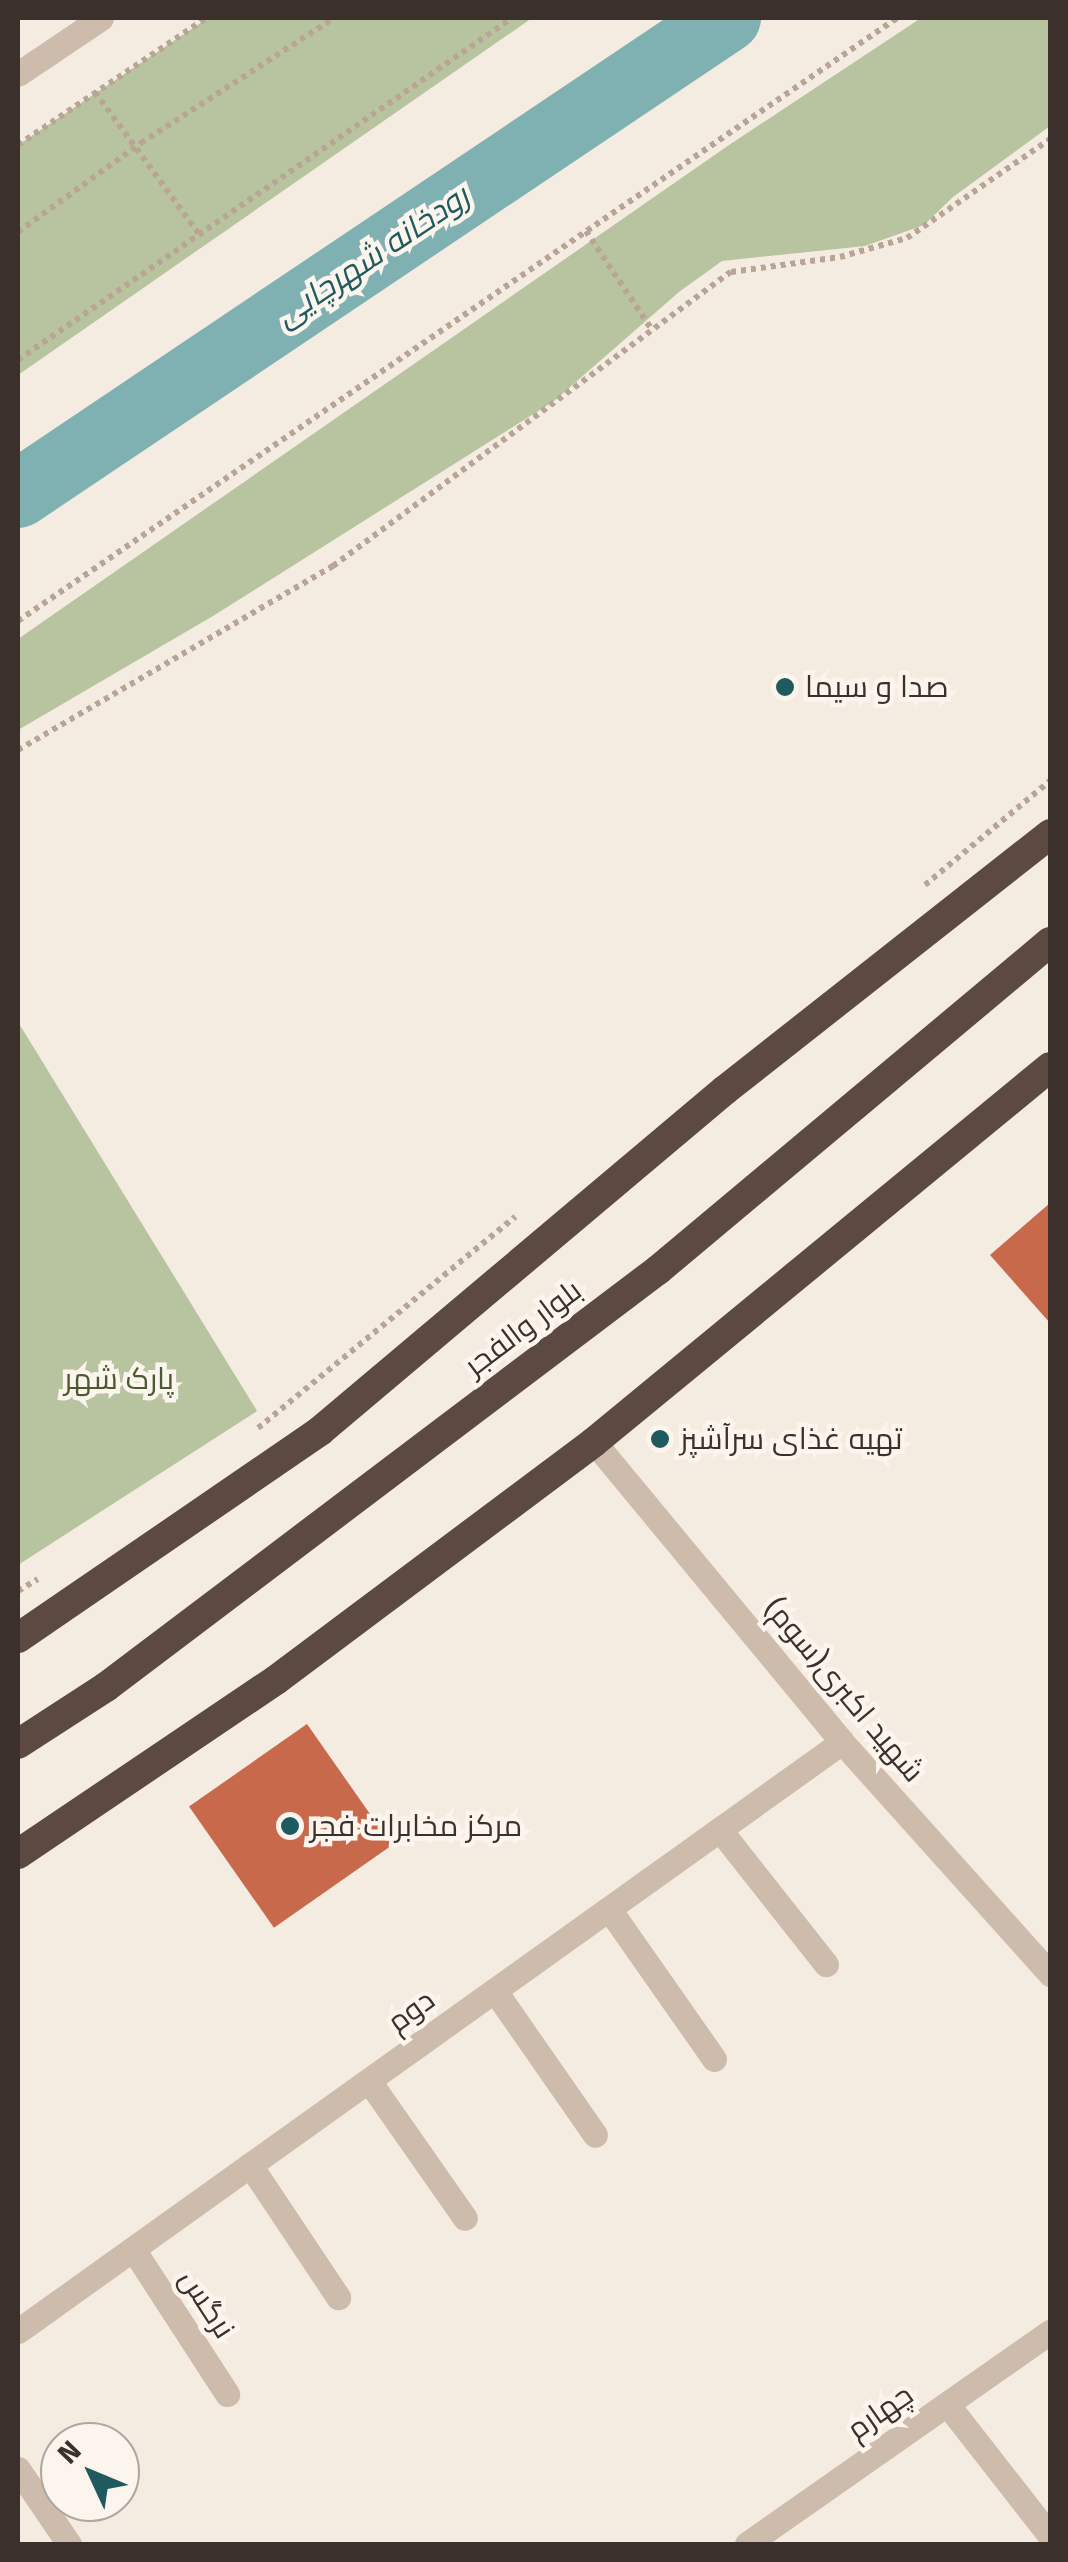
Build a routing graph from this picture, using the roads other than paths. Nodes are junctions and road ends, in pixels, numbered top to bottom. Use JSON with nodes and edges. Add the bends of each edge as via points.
{"nodes":[{"id":1,"x":102,"y":18,"type":"edge"},
{"id":2,"x":18,"y":74,"type":"edge"},
{"id":3,"x":1050,"y":834,"type":"edge"},
{"id":4,"x":1050,"y":942,"type":"edge"},
{"id":5,"x":1050,"y":1067,"type":"edge"},
{"id":6,"x":594,"y":1442,"type":"junction"},
{"id":7,"x":18,"y":1638,"type":"edge"},
{"id":8,"x":842,"y":1742,"type":"junction"},
{"id":9,"x":18,"y":1744,"type":"edge"},
{"id":10,"x":720,"y":1830,"type":"junction"},
{"id":11,"x":18,"y":1854,"type":"edge"},
{"id":12,"x":609,"y":1909,"type":"junction"},
{"id":13,"x":826,"y":1964,"type":"dead end"},
{"id":14,"x":1050,"y":1974,"type":"edge"},
{"id":15,"x":495,"y":1990,"type":"junction"},
{"id":16,"x":714,"y":2059,"type":"dead end"},
{"id":17,"x":369,"y":2081,"type":"junction"},
{"id":18,"x":595,"y":2135,"type":"dead end"},
{"id":19,"x":250,"y":2165,"type":"junction"},
{"id":20,"x":466,"y":2218,"type":"dead end"},
{"id":21,"x":132,"y":2249,"type":"junction"},
{"id":22,"x":338,"y":2296,"type":"dead end"},
{"id":23,"x":18,"y":2331,"type":"edge"},
{"id":24,"x":1050,"y":2332,"type":"edge"},
{"id":25,"x":227,"y":2394,"type":"dead end"},
{"id":26,"x":947,"y":2404,"type":"junction"},
{"id":27,"x":18,"y":2469,"type":"edge"},
{"id":28,"x":1050,"y":2536,"type":"edge"},
{"id":29,"x":69,"y":2544,"type":"edge"},
{"id":30,"x":747,"y":2544,"type":"edge"}],
"edges":[{"from":1,"to":2,"type":"street"},
{"from":3,"to":7,"type":"highway","via":[[725,1090],[320,1431]]},
{"from":4,"to":9,"type":"highway","name":"بلوار والفجر","via":[[658,1270],[106,1687]]},
{"from":5,"to":6,"type":"highway"},
{"from":6,"to":8,"type":"street","name":"شهید اکبری(سوم)"},
{"from":6,"to":11,"type":"highway","via":[[276,1680]]},
{"from":8,"to":10,"type":"street","name":"دوم"},
{"from":8,"to":14,"type":"street","name":"شهید اکبری(سوم)"},
{"from":10,"to":12,"type":"street","name":"دوم"},
{"from":10,"to":13,"type":"street"},
{"from":12,"to":15,"type":"street","name":"دوم"},
{"from":12,"to":16,"type":"street"},
{"from":15,"to":17,"type":"street","name":"دوم"},
{"from":15,"to":18,"type":"street"},
{"from":17,"to":19,"type":"street","name":"دوم"},
{"from":17,"to":20,"type":"street"},
{"from":19,"to":21,"type":"street","name":"دوم"},
{"from":19,"to":22,"type":"street"},
{"from":21,"to":23,"type":"street","name":"دوم"},
{"from":21,"to":25,"type":"street","name":"نرگس"},
{"from":24,"to":26,"type":"street","name":"چهارم"},
{"from":26,"to":28,"type":"street"},
{"from":26,"to":30,"type":"street","name":"چهارم"},
{"from":27,"to":29,"type":"street"}]}
